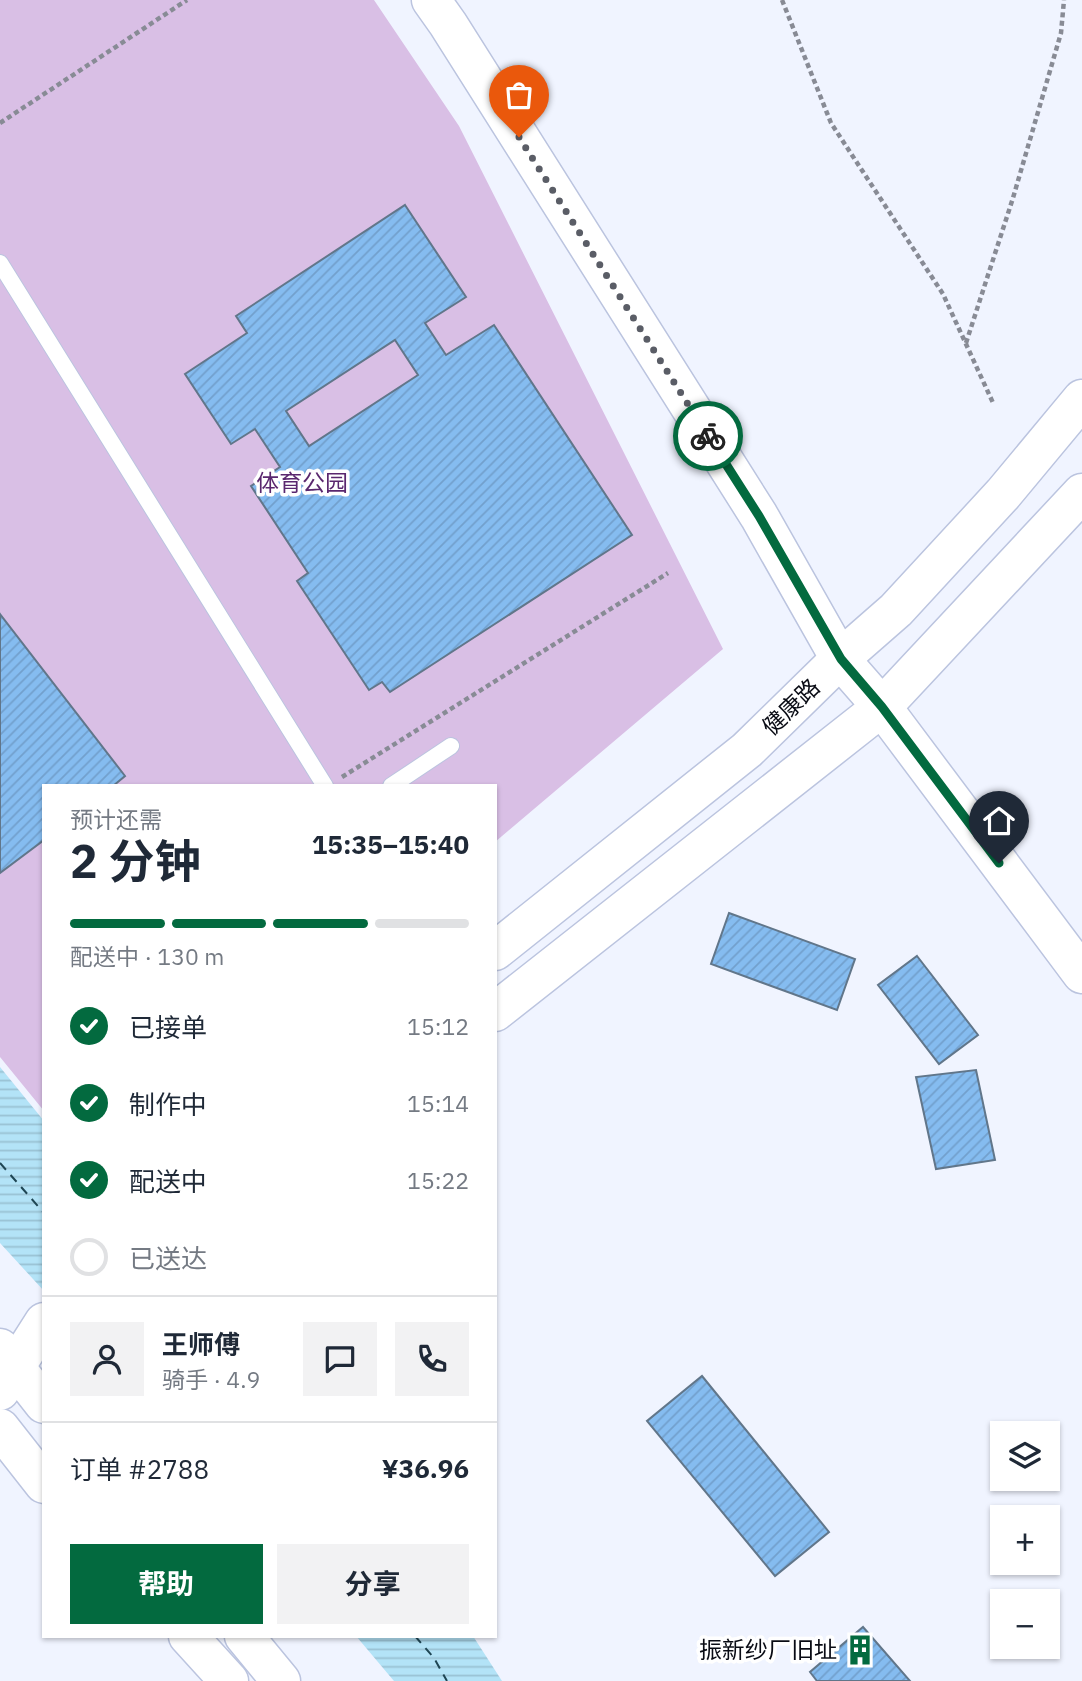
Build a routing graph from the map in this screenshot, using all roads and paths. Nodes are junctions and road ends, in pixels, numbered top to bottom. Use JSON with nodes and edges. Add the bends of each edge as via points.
{"nodes":[{"id":1,"x":187,"y":0,"type":"edge"},
{"id":2,"x":431,"y":0,"type":"edge"},
{"id":3,"x":782,"y":0,"type":"edge"},
{"id":4,"x":1064,"y":0,"type":"edge"},
{"id":5,"x":0,"y":123,"type":"edge"},
{"id":6,"x":0,"y":263,"type":"edge"},
{"id":7,"x":966,"y":344,"type":"junction"},
{"id":8,"x":1082,"y":399,"type":"edge"},
{"id":9,"x":994,"y":405,"type":"dead end"},
{"id":10,"x":1082,"y":493,"type":"edge"},
{"id":11,"x":668,"y":573,"type":"dead end"},
{"id":12,"x":841,"y":659,"type":"junction"},
{"id":13,"x":882,"y":707,"type":"junction"},
{"id":14,"x":451,"y":746,"type":"dead end"},
{"id":15,"x":332,"y":782,"type":"edge"},
{"id":16,"x":394,"y":784,"type":"edge"},
{"id":17,"x":497,"y":949,"type":"edge"},
{"id":18,"x":1082,"y":974,"type":"edge"},
{"id":19,"x":497,"y":1010,"type":"edge"},
{"id":20,"x":42,"y":1324,"type":"edge"},
{"id":21,"x":5,"y":1368,"type":"edge"},
{"id":22,"x":42,"y":1402,"type":"edge"},
{"id":23,"x":0,"y":1428,"type":"edge"},
{"id":24,"x":42,"y":1481,"type":"edge"},
{"id":25,"x":190,"y":1638,"type":"edge"},
{"id":26,"x":246,"y":1638,"type":"edge"},
{"id":27,"x":229,"y":1681,"type":"edge"},
{"id":28,"x":281,"y":1681,"type":"edge"}],
"edges":[{"from":1,"to":5,"type":"path"},
{"from":2,"to":12,"type":"main road","via":[[759,516]]},
{"from":3,"to":7,"type":"path","via":[[831,124],[943,294]]},
{"from":4,"to":7,"type":"path","via":[[1061,33]]},
{"from":6,"to":15,"type":"lane"},
{"from":7,"to":9,"type":"path"},
{"from":8,"to":12,"type":"main road","name":"健康路","via":[[905,600]]},
{"from":10,"to":13,"type":"main road"},
{"from":11,"to":15,"type":"path"},
{"from":12,"to":13,"type":"main road"},
{"from":12,"to":17,"type":"main road","name":"健康路","via":[[747,750]]},
{"from":13,"to":18,"type":"main road"},
{"from":13,"to":19,"type":"main road"},
{"from":14,"to":16,"type":"lane"},
{"from":20,"to":21,"type":"main road"},
{"from":21,"to":22,"type":"main road"},
{"from":23,"to":24,"type":"main road"},
{"from":25,"to":27,"type":"main road"},
{"from":26,"to":28,"type":"main road"}]}
